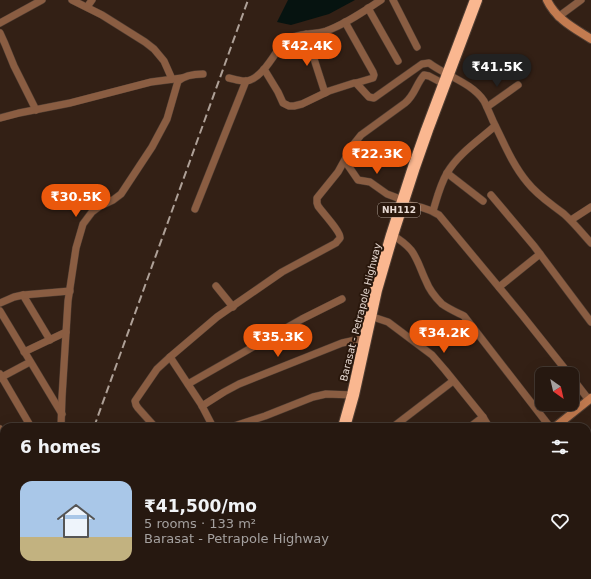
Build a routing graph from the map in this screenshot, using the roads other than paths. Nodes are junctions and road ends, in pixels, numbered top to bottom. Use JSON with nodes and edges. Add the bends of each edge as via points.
{"nodes":[{"id":1,"x":42,"y":0,"type":"edge"},
{"id":2,"x":72,"y":0,"type":"edge"},
{"id":3,"x":92,"y":0,"type":"edge"},
{"id":4,"x":381,"y":0,"type":"edge"},
{"id":5,"x":393,"y":0,"type":"edge"},
{"id":6,"x":476,"y":0,"type":"edge"},
{"id":7,"x":547,"y":0,"type":"edge"},
{"id":8,"x":581,"y":0,"type":"edge"},
{"id":9,"x":87,"y":7,"type":"junction"},
{"id":10,"x":368,"y":8,"type":"junction"},
{"id":11,"x":558,"y":17,"type":"junction"},
{"id":12,"x":345,"y":22,"type":"junction"},
{"id":13,"x":0,"y":23,"type":"edge"},
{"id":14,"x":0,"y":34,"type":"edge"},
{"id":15,"x":306,"y":34,"type":"junction"},
{"id":16,"x":591,"y":39,"type":"edge"},
{"id":17,"x":417,"y":47,"type":"dead end"},
{"id":18,"x":398,"y":61,"type":"dead end"},
{"id":19,"x":264,"y":69,"type":"junction"},
{"id":20,"x":203,"y":74,"type":"dead end"},
{"id":21,"x":182,"y":78,"type":"junction"},
{"id":22,"x":229,"y":78,"type":"dead end"},
{"id":23,"x":172,"y":79,"type":"junction"},
{"id":24,"x":446,"y":80,"type":"junction"},
{"id":25,"x":246,"y":81,"type":"junction"},
{"id":26,"x":356,"y":84,"type":"junction"},
{"id":27,"x":518,"y":85,"type":"dead end"},
{"id":28,"x":325,"y":93,"type":"junction"},
{"id":29,"x":486,"y":108,"type":"junction"},
{"id":30,"x":36,"y":110,"type":"junction"},
{"id":31,"x":0,"y":118,"type":"edge"},
{"id":32,"x":496,"y":126,"type":"junction"},
{"id":33,"x":345,"y":161,"type":"junction"},
{"id":34,"x":447,"y":173,"type":"junction"},
{"id":35,"x":492,"y":195,"type":"dead end"},
{"id":36,"x":402,"y":202,"type":"junction"},
{"id":37,"x":483,"y":202,"type":"dead end"},
{"id":38,"x":591,"y":207,"type":"edge"},
{"id":39,"x":195,"y":209,"type":"dead end"},
{"id":40,"x":433,"y":211,"type":"junction"},
{"id":41,"x":571,"y":220,"type":"junction"},
{"id":42,"x":392,"y":235,"type":"junction"},
{"id":43,"x":591,"y":243,"type":"edge"},
{"id":44,"x":540,"y":254,"type":"junction"},
{"id":45,"x":216,"y":286,"type":"dead end"},
{"id":46,"x":499,"y":287,"type":"junction"},
{"id":47,"x":70,"y":291,"type":"junction"},
{"id":48,"x":23,"y":295,"type":"junction"},
{"id":49,"x":342,"y":299,"type":"dead end"},
{"id":50,"x":0,"y":302,"type":"edge"},
{"id":51,"x":233,"y":307,"type":"junction"},
{"id":52,"x":0,"y":311,"type":"edge"},
{"id":53,"x":370,"y":316,"type":"junction"},
{"id":54,"x":591,"y":322,"type":"edge"},
{"id":55,"x":66,"y":332,"type":"junction"},
{"id":56,"x":365,"y":338,"type":"junction"},
{"id":57,"x":50,"y":340,"type":"junction"},
{"id":58,"x":24,"y":352,"type":"junction"},
{"id":59,"x":170,"y":357,"type":"junction"},
{"id":60,"x":30,"y":362,"type":"junction"},
{"id":61,"x":563,"y":367,"type":"edge"},
{"id":62,"x":1,"y":376,"type":"edge"},
{"id":63,"x":453,"y":381,"type":"junction"},
{"id":64,"x":188,"y":384,"type":"junction"},
{"id":65,"x":579,"y":386,"type":"edge"},
{"id":66,"x":352,"y":395,"type":"junction"},
{"id":67,"x":590,"y":399,"type":"edge"},
{"id":68,"x":202,"y":406,"type":"junction"},
{"id":69,"x":62,"y":414,"type":"junction"},
{"id":70,"x":483,"y":417,"type":"junction"},
{"id":71,"x":29,"y":423,"type":"edge"},
{"id":72,"x":61,"y":423,"type":"edge"},
{"id":73,"x":152,"y":423,"type":"edge"},
{"id":74,"x":211,"y":423,"type":"edge"},
{"id":75,"x":243,"y":423,"type":"edge"},
{"id":76,"x":345,"y":423,"type":"edge"},
{"id":77,"x":397,"y":423,"type":"edge"},
{"id":78,"x":475,"y":423,"type":"edge"},
{"id":79,"x":487,"y":423,"type":"edge"},
{"id":80,"x":547,"y":423,"type":"edge"},
{"id":81,"x":560,"y":423,"type":"edge"}],
"edges":[{"from":1,"to":13,"type":"street"},
{"from":2,"to":9,"type":"street"},
{"from":3,"to":9,"type":"street"},
{"from":4,"to":10,"type":"street"},
{"from":5,"to":17,"type":"street"},
{"from":6,"to":24,"type":"highway","name":"Barasat - Petrapole Highway","number":"NH112"},
{"from":7,"to":11,"type":"main road"},
{"from":8,"to":11,"type":"street"},
{"from":9,"to":23,"type":"street","via":[[154,49],[164,61]]},
{"from":10,"to":12,"type":"street"},
{"from":10,"to":18,"type":"street"},
{"from":11,"to":16,"type":"main road"},
{"from":12,"to":15,"type":"street","via":[[324,31]]},
{"from":12,"to":26,"type":"street","via":[[374,75],[373,78]]},
{"from":14,"to":30,"type":"street"},
{"from":15,"to":19,"type":"street","via":[[284,41]]},
{"from":15,"to":28,"type":"street"},
{"from":19,"to":25,"type":"street"},
{"from":19,"to":28,"type":"street","via":[[283,103],[289,106],[302,104]]},
{"from":20,"to":21,"type":"street"},
{"from":21,"to":23,"type":"street"},
{"from":21,"to":47,"type":"street","via":[[176,85],[167,119],[152,147],[120,194],[92,212],[83,224],[76,248]]},
{"from":22,"to":25,"type":"street"},
{"from":23,"to":30,"type":"street"},
{"from":24,"to":26,"type":"street","via":[[429,63],[422,64],[374,98],[369,97]]},
{"from":24,"to":29,"type":"street","via":[[467,85],[484,101]]},
{"from":24,"to":33,"type":"street","via":[[429,76],[420,79],[411,98],[361,135]]},
{"from":24,"to":36,"type":"highway","name":"Barasat - Petrapole Highway","number":"NH112"},
{"from":25,"to":39,"type":"street"},
{"from":26,"to":28,"type":"street","via":[[351,83]]},
{"from":27,"to":29,"type":"street"},
{"from":29,"to":32,"type":"street"},
{"from":30,"to":31,"type":"street"},
{"from":32,"to":34,"type":"street","via":[[459,157]]},
{"from":32,"to":41,"type":"street","via":[[525,180],[536,193]]},
{"from":33,"to":36,"type":"street","via":[[358,180],[370,182]]},
{"from":33,"to":51,"type":"street","via":[[317,198],[318,206],[338,231],[339,240],[282,272]]},
{"from":34,"to":37,"type":"street"},
{"from":34,"to":40,"type":"street"},
{"from":35,"to":44,"type":"street"},
{"from":36,"to":40,"type":"street"},
{"from":36,"to":42,"type":"highway","name":"Barasat - Petrapole Highway","number":"NH112"},
{"from":38,"to":41,"type":"street"},
{"from":40,"to":46,"type":"street"},
{"from":41,"to":43,"type":"street"},
{"from":42,"to":53,"type":"highway","name":"Barasat - Petrapole Highway","number":"NH112"},
{"from":42,"to":80,"type":"street","via":[[412,251],[434,295],[453,311],[464,316]]},
{"from":44,"to":46,"type":"street"},
{"from":44,"to":54,"type":"street"},
{"from":45,"to":51,"type":"street"},
{"from":46,"to":61,"type":"street"},
{"from":47,"to":48,"type":"street"},
{"from":47,"to":55,"type":"street"},
{"from":48,"to":50,"type":"street"},
{"from":48,"to":57,"type":"street"},
{"from":49,"to":64,"type":"street"},
{"from":51,"to":59,"type":"street","via":[[217,317]]},
{"from":52,"to":58,"type":"street"},
{"from":53,"to":56,"type":"highway","name":"Barasat - Petrapole Highway","number":"NH112"},
{"from":53,"to":63,"type":"street","via":[[388,322],[432,355]]},
{"from":55,"to":57,"type":"street"},
{"from":55,"to":69,"type":"street"},
{"from":56,"to":66,"type":"highway","name":"Barasat - Petrapole Highway","number":"NH112"},
{"from":56,"to":68,"type":"street","via":[[342,343],[239,384]]},
{"from":57,"to":58,"type":"street"},
{"from":58,"to":60,"type":"street"},
{"from":59,"to":64,"type":"street"},
{"from":59,"to":73,"type":"street","via":[[157,369],[135,401],[136,406]]},
{"from":60,"to":62,"type":"street"},
{"from":60,"to":69,"type":"street"},
{"from":62,"to":71,"type":"street"},
{"from":63,"to":70,"type":"street"},
{"from":63,"to":77,"type":"street"},
{"from":64,"to":68,"type":"street"},
{"from":65,"to":67,"type":"street"},
{"from":66,"to":75,"type":"street","via":[[326,394],[313,397]]},
{"from":66,"to":76,"type":"highway","name":"Barasat - Petrapole Highway","number":"NH112"},
{"from":67,"to":81,"type":"main road"},
{"from":68,"to":74,"type":"street"},
{"from":69,"to":72,"type":"street"},
{"from":70,"to":78,"type":"street"},
{"from":70,"to":79,"type":"street"}]}
